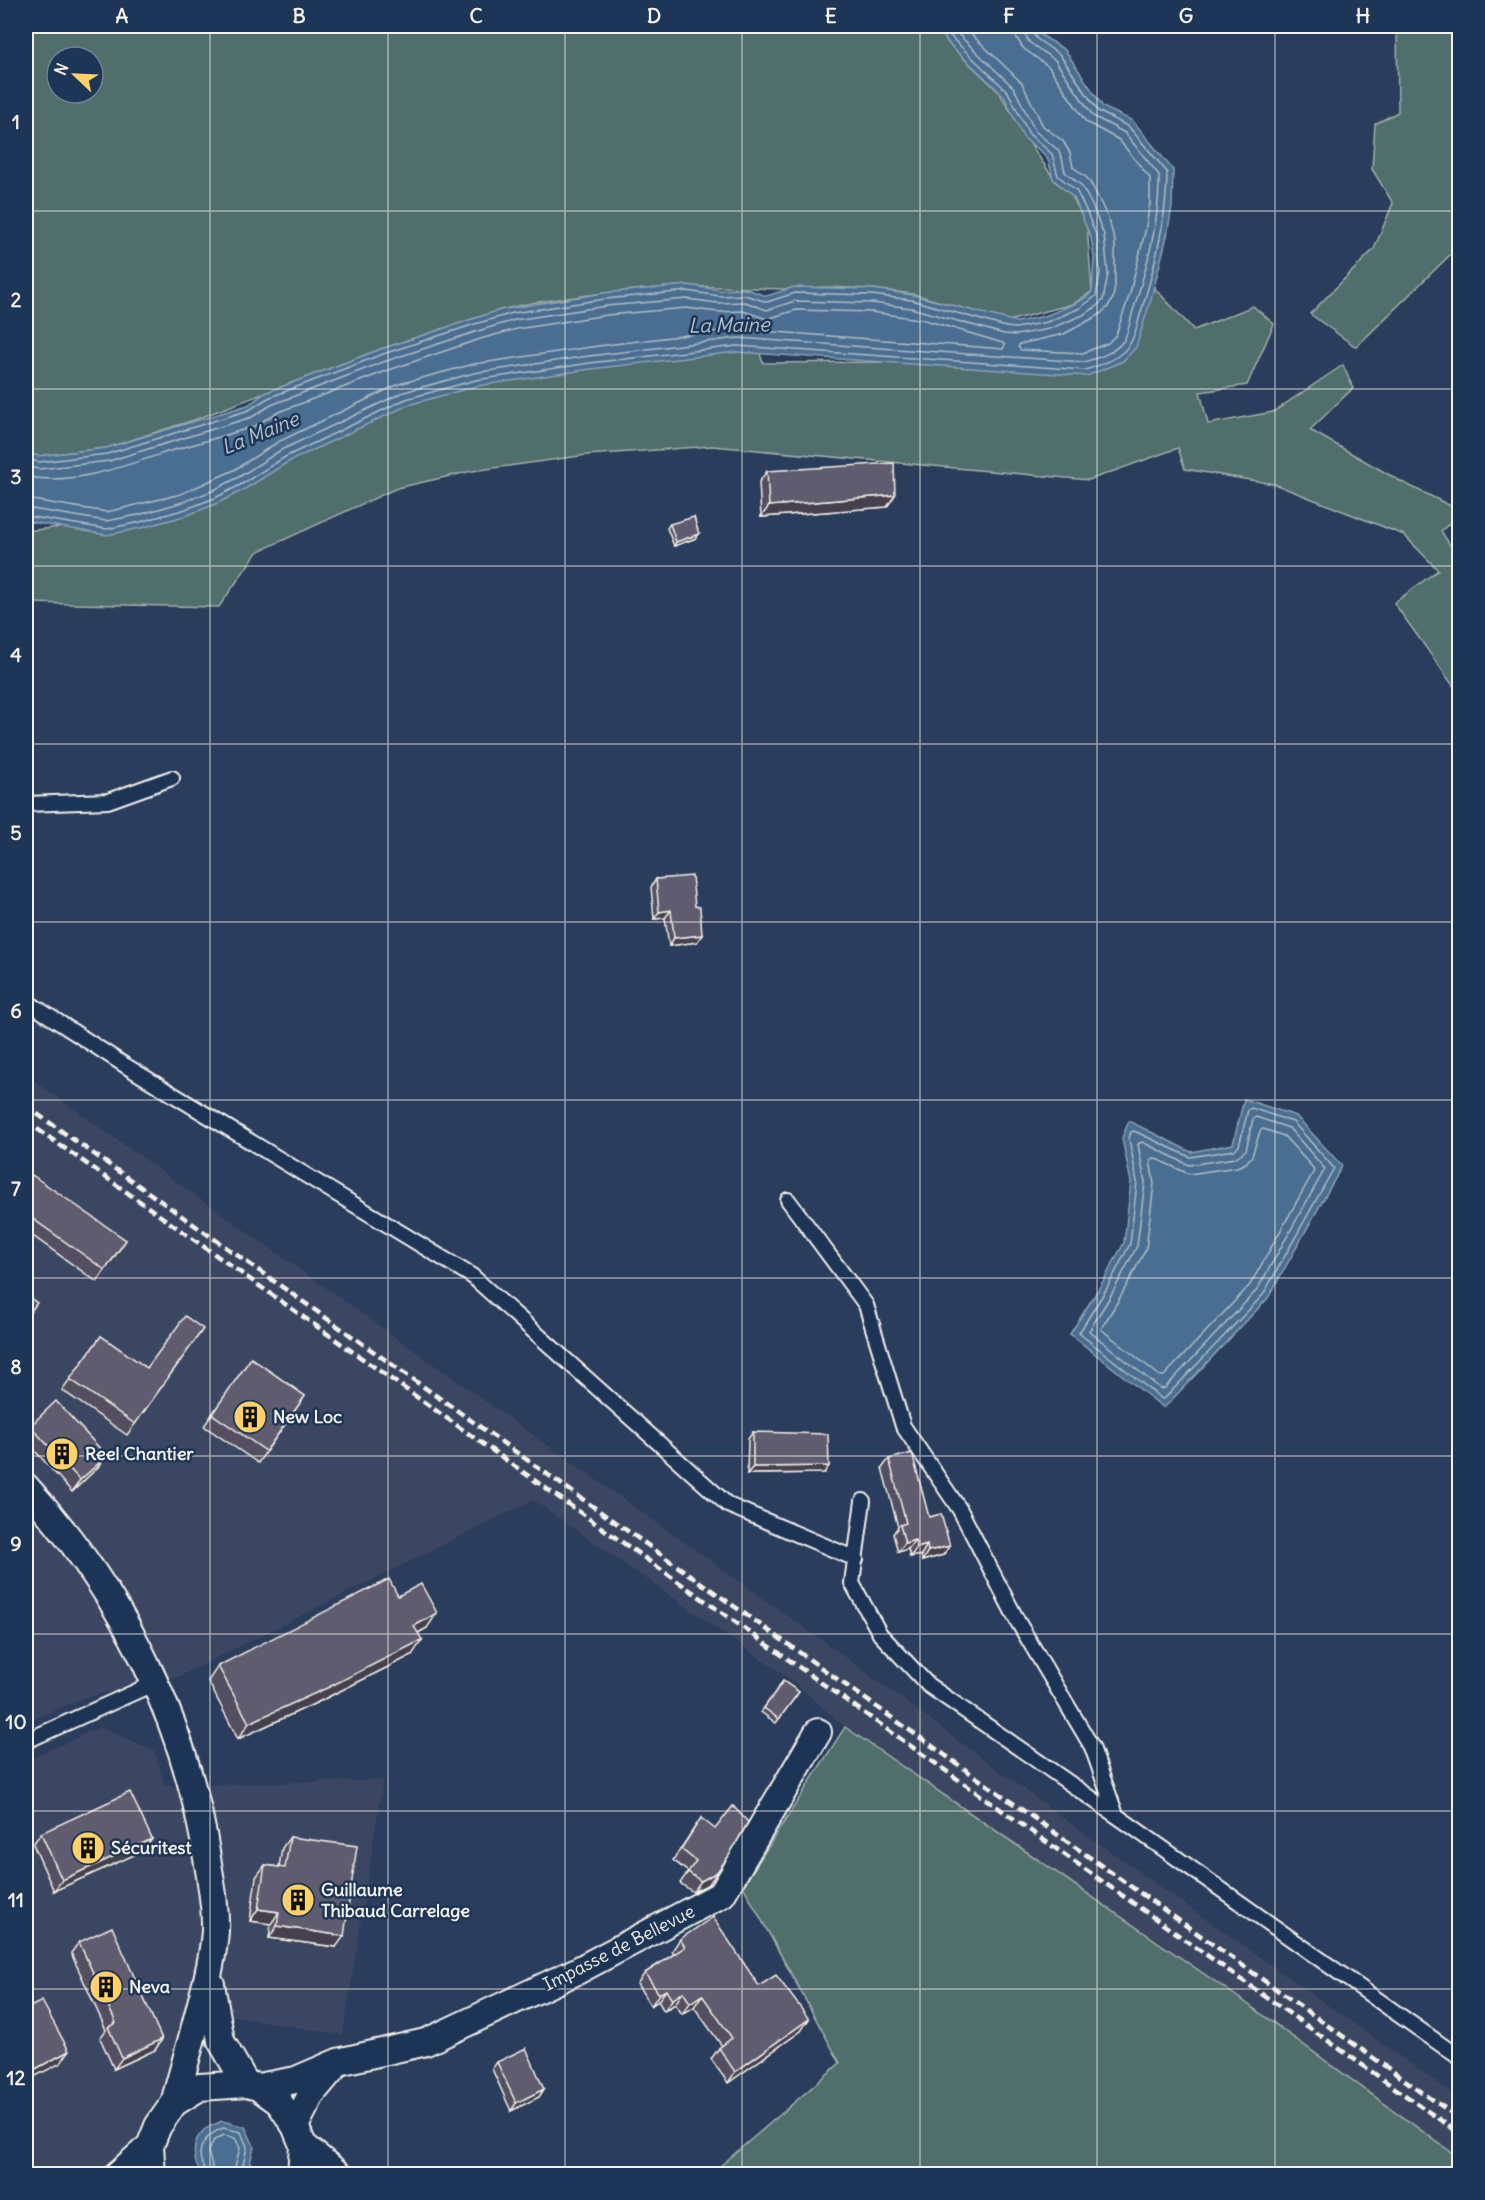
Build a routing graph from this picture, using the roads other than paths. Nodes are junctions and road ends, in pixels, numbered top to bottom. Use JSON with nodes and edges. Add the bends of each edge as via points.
{"nodes":[{"id":1,"x":172,"y":778,"type":"dead end"},
{"id":2,"x":26,"y":804,"type":"edge"},
{"id":3,"x":26,"y":1001,"type":"edge"},
{"id":4,"x":788,"y":1200,"type":"dead end"},
{"id":5,"x":26,"y":1487,"type":"edge"},
{"id":6,"x":863,"y":1501,"type":"dead end"},
{"id":7,"x":855,"y":1559,"type":"junction"},
{"id":8,"x":155,"y":1683,"type":"junction"},
{"id":9,"x":818,"y":1732,"type":"dead end"},
{"id":10,"x":26,"y":1741,"type":"edge"},
{"id":11,"x":1116,"y":1815,"type":"junction"},
{"id":12,"x":209,"y":1974,"type":"junction"},
{"id":13,"x":1460,"y":2058,"type":"edge"},
{"id":14,"x":338,"y":2062,"type":"junction"},
{"id":15,"x":252,"y":2086,"type":"junction"},
{"id":16,"x":174,"y":2103,"type":"junction"},
{"id":17,"x":298,"y":2135,"type":"junction"},
{"id":18,"x":150,"y":2146,"type":"junction"},
{"id":19,"x":118,"y":2175,"type":"edge"},
{"id":20,"x":152,"y":2175,"type":"edge"},
{"id":21,"x":302,"y":2175,"type":"edge"},
{"id":22,"x":338,"y":2175,"type":"edge"}],
"edges":[{"from":1,"to":2,"type":"lane","via":[[108,801]]},
{"from":3,"to":7,"type":"lane","via":[[472,1276],[728,1505]]},
{"from":4,"to":11,"type":"lane","via":[[866,1305],[903,1426],[960,1510],[1018,1622],[1092,1747]]},
{"from":5,"to":8,"type":"street","via":[[95,1573]]},
{"from":6,"to":7,"type":"lane"},
{"from":7,"to":11,"type":"lane","via":[[852,1583],[880,1634],[928,1685]]},
{"from":8,"to":10,"type":"lane"},
{"from":8,"to":12,"type":"street","via":[[175,1734],[203,1829],[215,1930]]},
{"from":9,"to":14,"type":"street","name":"Impasse de Bellevue","via":[[722,1894],[577,1971],[426,2042]]},
{"from":11,"to":13,"type":"lane"},
{"from":12,"to":15,"type":"street","via":[[221,2041]]},
{"from":12,"to":16,"type":"street"},
{"from":14,"to":15,"type":"street","name":"Impasse de Bellevue","via":[[296,2080]]},
{"from":14,"to":17,"type":"street","via":[[312,2093]]},
{"from":15,"to":16,"type":"street","name":"Impasse de Bellevue","via":[[200,2087]]},
{"from":15,"to":17,"type":"street","via":[[279,2102]]},
{"from":16,"to":18,"type":"street"},
{"from":17,"to":21,"type":"street"},
{"from":17,"to":22,"type":"street"},
{"from":18,"to":19,"type":"street"},
{"from":18,"to":20,"type":"street"}]}
